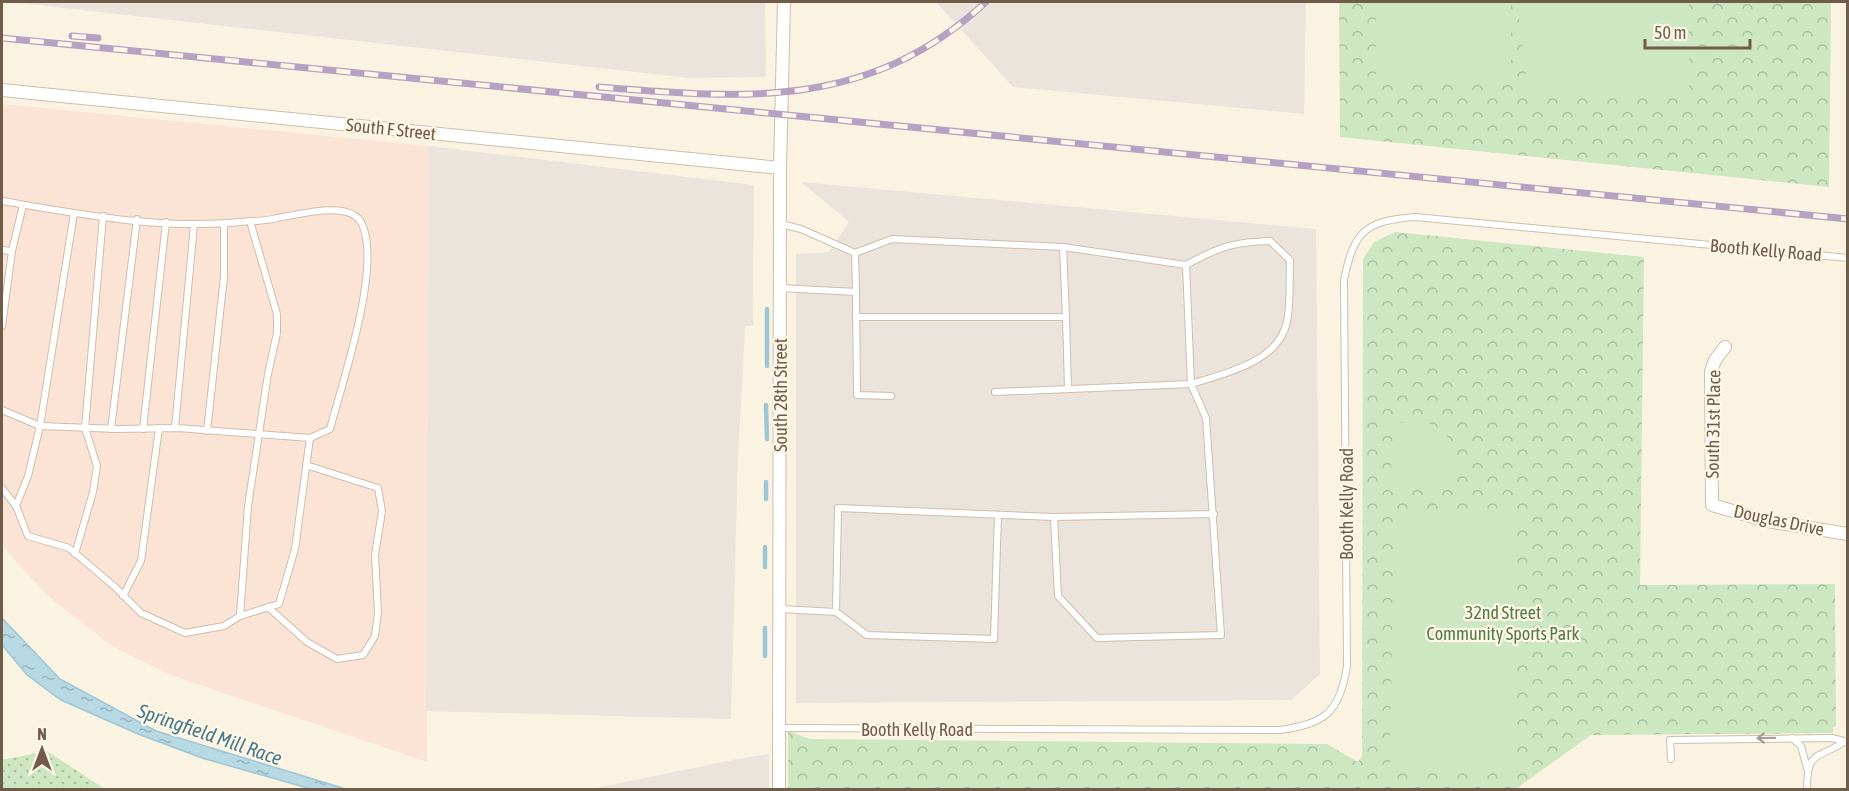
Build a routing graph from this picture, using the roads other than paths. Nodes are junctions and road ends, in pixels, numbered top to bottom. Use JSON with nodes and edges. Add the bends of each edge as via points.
{"nodes":[{"id":1,"x":784,"y":2,"type":"edge"},
{"id":2,"x":2,"y":90,"type":"edge"},
{"id":3,"x":780,"y":168,"type":"junction"},
{"id":4,"x":2,"y":201,"type":"edge"},
{"id":5,"x":22,"y":205,"type":"junction"},
{"id":6,"x":74,"y":213,"type":"junction"},
{"id":7,"x":104,"y":216,"type":"junction"},
{"id":8,"x":137,"y":219,"type":"junction"},
{"id":9,"x":250,"y":221,"type":"junction"},
{"id":10,"x":166,"y":222,"type":"junction"},
{"id":11,"x":225,"y":224,"type":"junction"},
{"id":12,"x":780,"y":224,"type":"junction"},
{"id":13,"x":194,"y":225,"type":"junction"},
{"id":14,"x":1063,"y":247,"type":"junction"},
{"id":15,"x":2,"y":250,"type":"edge"},
{"id":16,"x":12,"y":251,"type":"junction"},
{"id":17,"x":855,"y":253,"type":"junction"},
{"id":18,"x":1848,"y":258,"type":"edge"},
{"id":19,"x":1186,"y":265,"type":"junction"},
{"id":20,"x":780,"y":288,"type":"junction"},
{"id":21,"x":856,"y":292,"type":"junction"},
{"id":22,"x":856,"y":316,"type":"junction"},
{"id":23,"x":1066,"y":317,"type":"junction"},
{"id":24,"x":2,"y":326,"type":"edge"},
{"id":25,"x":1725,"y":347,"type":"dead end"},
{"id":26,"x":1191,"y":384,"type":"junction"},
{"id":27,"x":1068,"y":389,"type":"junction"},
{"id":28,"x":995,"y":392,"type":"dead end"},
{"id":29,"x":891,"y":396,"type":"dead end"},
{"id":30,"x":2,"y":410,"type":"edge"},
{"id":31,"x":40,"y":426,"type":"junction"},
{"id":32,"x":85,"y":428,"type":"junction"},
{"id":33,"x":159,"y":428,"type":"junction"},
{"id":34,"x":175,"y":428,"type":"junction"},
{"id":35,"x":111,"y":429,"type":"junction"},
{"id":36,"x":143,"y":429,"type":"junction"},
{"id":37,"x":207,"y":431,"type":"junction"},
{"id":38,"x":259,"y":436,"type":"junction"},
{"id":39,"x":310,"y":438,"type":"junction"},
{"id":40,"x":306,"y":465,"type":"junction"},
{"id":41,"x":2,"y":488,"type":"edge"},
{"id":42,"x":1712,"y":505,"type":"joint"},
{"id":43,"x":15,"y":506,"type":"junction"},
{"id":44,"x":1214,"y":514,"type":"junction"},
{"id":45,"x":998,"y":515,"type":"junction"},
{"id":46,"x":1054,"y":517,"type":"junction"},
{"id":47,"x":1848,"y":534,"type":"edge"},
{"id":48,"x":75,"y":554,"type":"junction"},
{"id":49,"x":123,"y":596,"type":"junction"},
{"id":50,"x":268,"y":607,"type":"junction"},
{"id":51,"x":781,"y":609,"type":"junction"},
{"id":52,"x":836,"y":612,"type":"junction"},
{"id":53,"x":240,"y":616,"type":"junction"},
{"id":54,"x":781,"y":728,"type":"junction"},
{"id":55,"x":1791,"y":738,"type":"junction"},
{"id":56,"x":1846,"y":742,"type":"edge"},
{"id":57,"x":1671,"y":759,"type":"dead end"},
{"id":58,"x":1807,"y":768,"type":"junction"},
{"id":59,"x":780,"y":789,"type":"edge"},
{"id":60,"x":1807,"y":789,"type":"edge"}],
"edges":[{"from":1,"to":3,"type":"street","name":"South 28th Street"},
{"from":2,"to":3,"type":"street","name":"South F Street"},
{"from":3,"to":12,"type":"street","name":"South 28th Street"},
{"from":4,"to":5,"type":"lane"},
{"from":5,"to":6,"type":"lane"},
{"from":5,"to":16,"type":"lane"},
{"from":6,"to":7,"type":"lane"},
{"from":6,"to":31,"type":"lane"},
{"from":7,"to":8,"type":"lane"},
{"from":7,"to":32,"type":"lane"},
{"from":8,"to":10,"type":"lane"},
{"from":8,"to":35,"type":"lane"},
{"from":9,"to":11,"type":"lane"},
{"from":9,"to":38,"type":"lane","via":[[277,314]]},
{"from":9,"to":39,"type":"lane","via":[[302,212],[347,211],[362,222],[367,277],[360,318],[330,429]]},
{"from":10,"to":13,"type":"lane"},
{"from":10,"to":36,"type":"lane"},
{"from":11,"to":13,"type":"lane"},
{"from":11,"to":37,"type":"lane","via":[[224,277]]},
{"from":12,"to":17,"type":"lane"},
{"from":12,"to":20,"type":"street","name":"South 28th Street"},
{"from":13,"to":34,"type":"lane"},
{"from":14,"to":17,"type":"lane","via":[[892,240]]},
{"from":14,"to":19,"type":"lane"},
{"from":14,"to":23,"type":"lane"},
{"from":15,"to":16,"type":"lane"},
{"from":16,"to":24,"type":"lane"},
{"from":17,"to":21,"type":"lane"},
{"from":18,"to":54,"type":"lane","name":"Booth Kelly Road","via":[[1415,217],[1389,219],[1366,229],[1350,249],[1344,280],[1347,666],[1344,689],[1331,711],[1311,726],[1281,730]]},
{"from":19,"to":26,"type":"lane"},
{"from":19,"to":26,"type":"lane","via":[[1238,242],[1270,241],[1290,260],[1287,323],[1274,346],[1245,367]]},
{"from":20,"to":21,"type":"lane"},
{"from":20,"to":51,"type":"street","name":"South 28th Street"},
{"from":21,"to":22,"type":"lane"},
{"from":22,"to":23,"type":"lane"},
{"from":22,"to":29,"type":"lane","via":[[857,395]]},
{"from":23,"to":27,"type":"lane"},
{"from":25,"to":42,"type":"street","name":"South 31st Place","via":[[1711,371]]},
{"from":26,"to":27,"type":"lane"},
{"from":26,"to":44,"type":"lane","via":[[1206,418]]},
{"from":27,"to":28,"type":"lane"},
{"from":30,"to":31,"type":"lane"},
{"from":31,"to":32,"type":"lane"},
{"from":31,"to":43,"type":"lane","via":[[28,476]]},
{"from":32,"to":35,"type":"lane"},
{"from":32,"to":48,"type":"lane","via":[[97,466]]},
{"from":33,"to":34,"type":"lane"},
{"from":33,"to":36,"type":"lane"},
{"from":33,"to":49,"type":"lane","via":[[141,561]]},
{"from":34,"to":37,"type":"lane"},
{"from":35,"to":36,"type":"lane"},
{"from":37,"to":38,"type":"lane"},
{"from":38,"to":39,"type":"lane"},
{"from":38,"to":53,"type":"lane","via":[[248,506]]},
{"from":39,"to":40,"type":"lane"},
{"from":40,"to":50,"type":"lane","via":[[295,549],[279,604]]},
{"from":40,"to":50,"type":"lane","via":[[378,488],[382,511],[375,555],[375,636],[363,655],[337,659],[307,642]]},
{"from":41,"to":43,"type":"lane"},
{"from":42,"to":47,"type":"street","name":"Douglas Drive","via":[[1767,521]]},
{"from":43,"to":48,"type":"lane","via":[[28,536],[69,548]]},
{"from":44,"to":46,"type":"lane"},
{"from":44,"to":46,"type":"lane","via":[[1221,635],[1096,638],[1058,596]]},
{"from":45,"to":46,"type":"lane"},
{"from":45,"to":52,"type":"lane","via":[[838,508]]},
{"from":45,"to":52,"type":"lane","via":[[994,639],[867,635]]},
{"from":48,"to":49,"type":"lane"},
{"from":49,"to":53,"type":"lane","via":[[141,614],[185,633],[225,626]]},
{"from":50,"to":53,"type":"lane"},
{"from":51,"to":52,"type":"lane"},
{"from":51,"to":54,"type":"street","name":"South 28th Street"},
{"from":54,"to":59,"type":"street","name":"South 28th Street"},
{"from":55,"to":56,"type":"lane"},
{"from":55,"to":57,"type":"lane","one_way":true,"via":[[1670,740]]},
{"from":55,"to":58,"type":"lane","via":[[1801,746]]},
{"from":56,"to":58,"type":"lane","via":[[1821,752]]},
{"from":58,"to":60,"type":"lane"}]}
